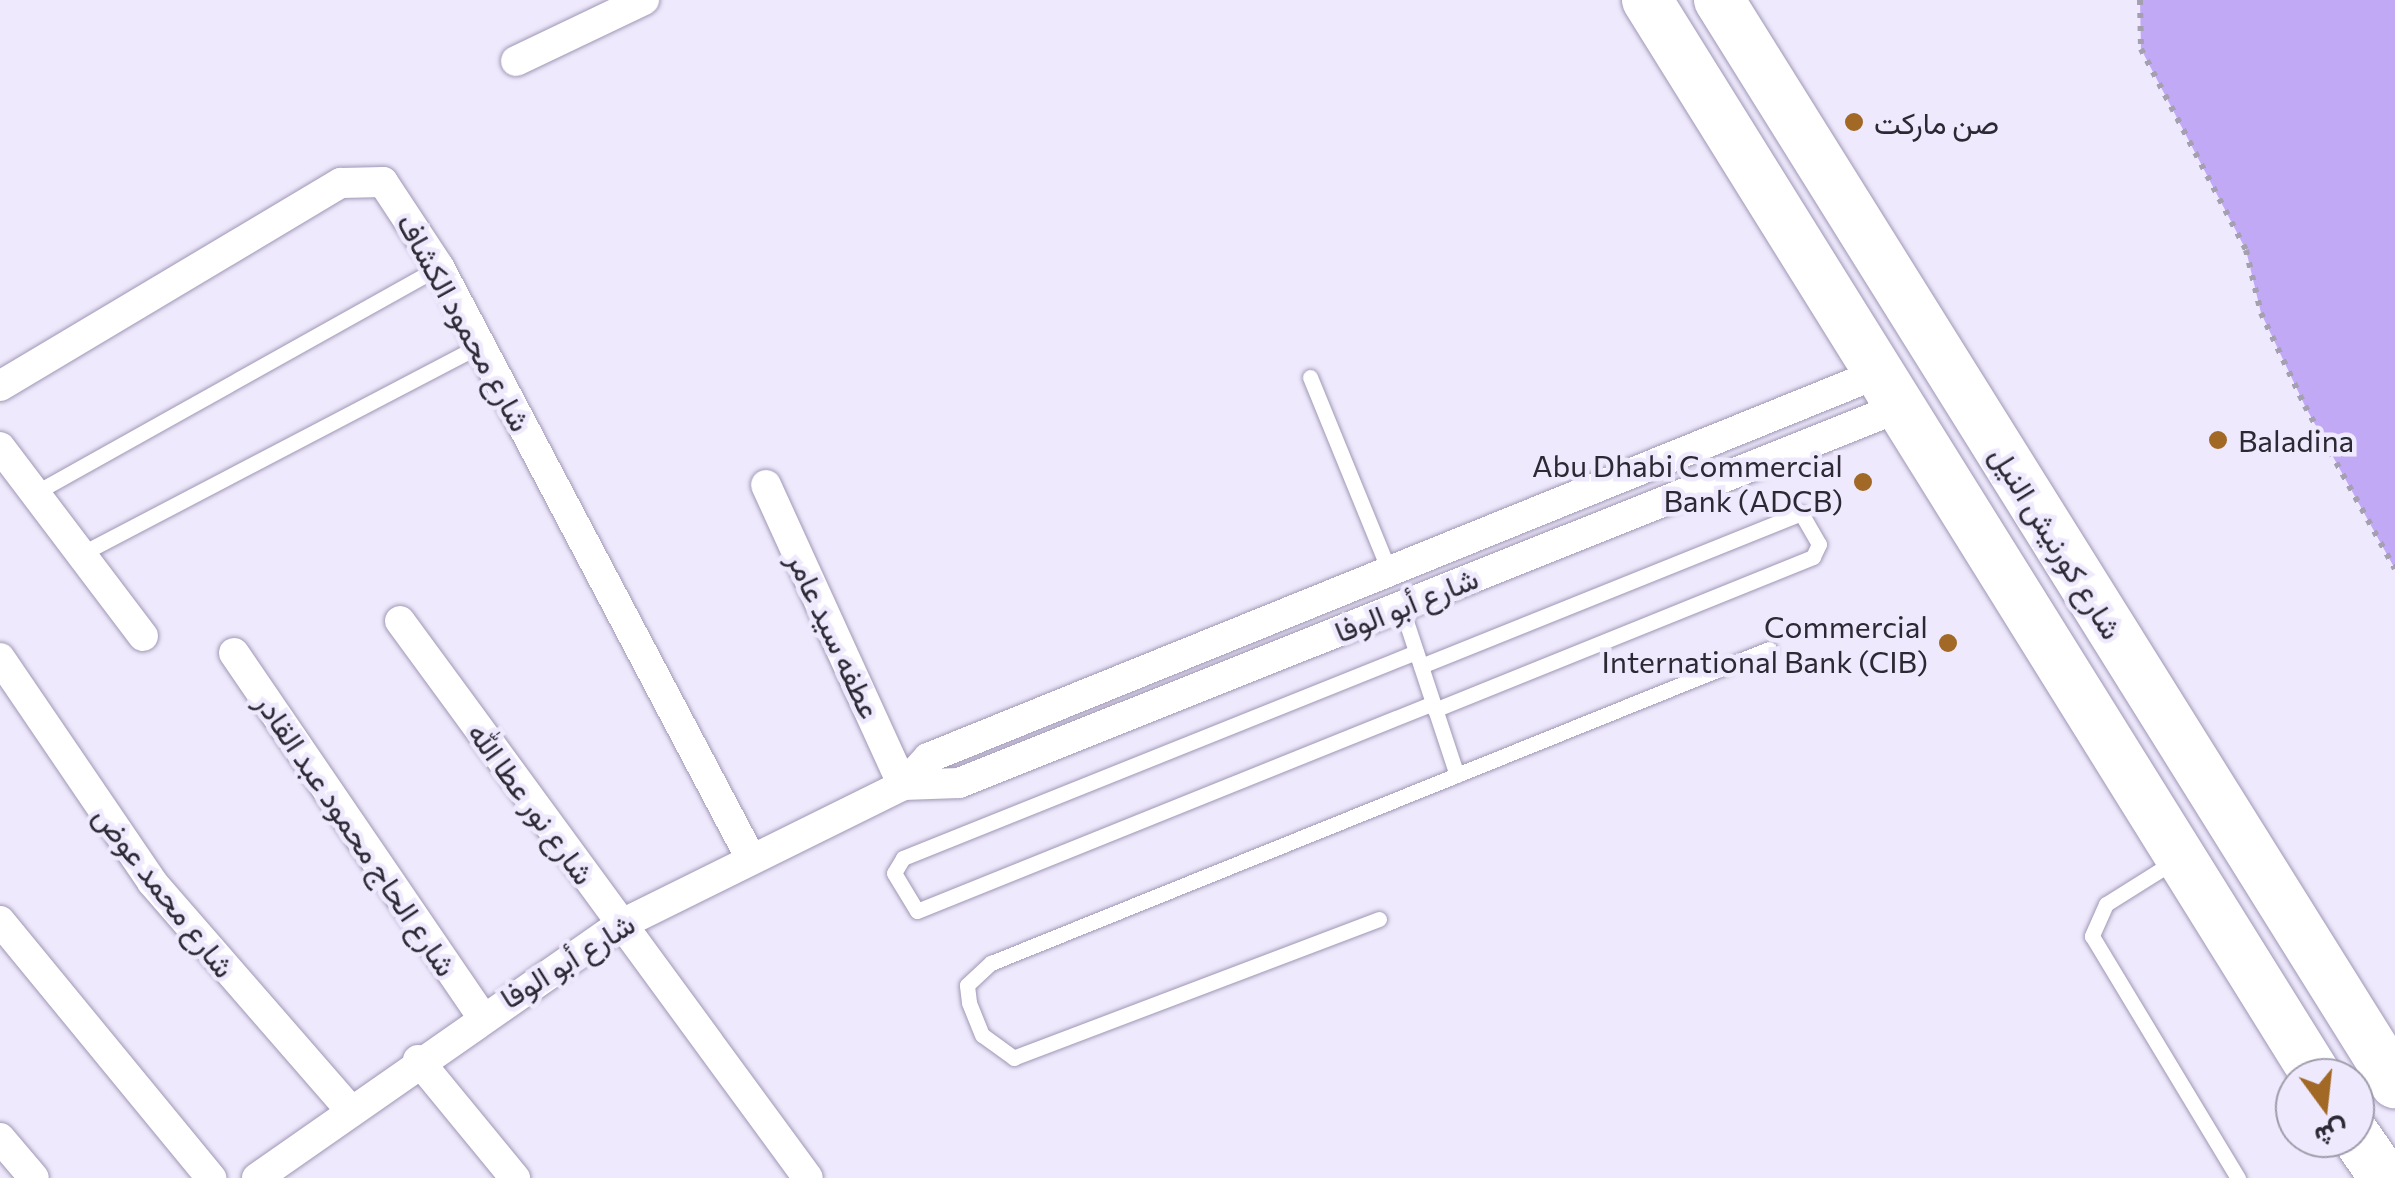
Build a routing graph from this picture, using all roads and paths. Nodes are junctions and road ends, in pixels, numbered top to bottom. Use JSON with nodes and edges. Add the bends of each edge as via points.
{"nodes":[{"id":1,"x":644,"y":0,"type":"edge"},
{"id":2,"x":1647,"y":0,"type":"edge"},
{"id":3,"x":1719,"y":0,"type":"edge"},
{"id":4,"x":2140,"y":0,"type":"edge"},
{"id":5,"x":516,"y":61,"type":"dead end"},
{"id":6,"x":439,"y":267,"type":"junction"},
{"id":7,"x":480,"y":345,"type":"junction"},
{"id":8,"x":1310,"y":377,"type":"dead end"},
{"id":9,"x":0,"y":386,"type":"edge"},
{"id":10,"x":1895,"y":388,"type":"junction"},
{"id":11,"x":0,"y":448,"type":"edge"},
{"id":12,"x":766,"y":485,"type":"dead end"},
{"id":13,"x":35,"y":494,"type":"junction"},
{"id":14,"x":81,"y":554,"type":"junction"},
{"id":15,"x":2395,"y":569,"type":"edge"},
{"id":16,"x":1389,"y":571,"type":"junction"},
{"id":17,"x":1401,"y":606,"type":"junction"},
{"id":18,"x":400,"y":621,"type":"dead end"},
{"id":19,"x":143,"y":636,"type":"dead end"},
{"id":20,"x":1769,"y":649,"type":"dead end"},
{"id":21,"x":234,"y":654,"type":"dead end"},
{"id":22,"x":0,"y":658,"type":"edge"},
{"id":23,"x":1418,"y":659,"type":"junction"},
{"id":24,"x":1434,"y":707,"type":"junction"},
{"id":25,"x":1457,"y":775,"type":"junction"},
{"id":26,"x":904,"y":785,"type":"junction"},
{"id":27,"x":749,"y":855,"type":"junction"},
{"id":28,"x":2181,"y":857,"type":"junction"},
{"id":29,"x":1379,"y":918,"type":"dead end"},
{"id":30,"x":0,"y":920,"type":"edge"},
{"id":31,"x":620,"y":926,"type":"junction"},
{"id":32,"x":480,"y":1015,"type":"junction"},
{"id":33,"x":2306,"y":1058,"type":"edge"},
{"id":34,"x":418,"y":1060,"type":"junction"},
{"id":35,"x":2395,"y":1084,"type":"edge"},
{"id":36,"x":350,"y":1110,"type":"junction"},
{"id":37,"x":0,"y":1138,"type":"edge"},
{"id":38,"x":34,"y":1178,"type":"edge"},
{"id":39,"x":211,"y":1178,"type":"edge"},
{"id":40,"x":256,"y":1178,"type":"edge"},
{"id":41,"x":516,"y":1178,"type":"edge"},
{"id":42,"x":808,"y":1178,"type":"edge"},
{"id":43,"x":2238,"y":1178,"type":"edge"}],
"edges":[{"from":1,"to":5,"type":"street"},
{"from":2,"to":10,"type":"highway","name":"شارع كورنيش النيل"},
{"from":3,"to":35,"type":"highway","name":"شارع كورنيش النيل"},
{"from":4,"to":15,"type":"path","via":[[2141,49],[2246,250],[2262,312],[2305,406]]},
{"from":6,"to":7,"type":"street","name":"شارع محمود الكشاف"},
{"from":6,"to":9,"type":"street","name":"شارع محمود الكشاف","via":[[390,190],[362,176]]},
{"from":6,"to":13,"type":"lane"},
{"from":7,"to":14,"type":"lane"},
{"from":7,"to":27,"type":"street","name":"شارع محمود الكشاف"},
{"from":8,"to":16,"type":"lane"},
{"from":10,"to":16,"type":"street","name":"شارع أبو الوفا"},
{"from":10,"to":17,"type":"street","name":"شارع أبو الوفا"},
{"from":10,"to":28,"type":"highway","name":"شارع كورنيش النيل"},
{"from":11,"to":13,"type":"street"},
{"from":12,"to":26,"type":"street","name":"عطفه سيد عامر"},
{"from":13,"to":14,"type":"street"},
{"from":14,"to":19,"type":"street"},
{"from":16,"to":26,"type":"street","name":"شارع أبو الوفا","via":[[945,750]]},
{"from":17,"to":23,"type":"lane"},
{"from":17,"to":26,"type":"street","name":"شارع أبو الوفا","via":[[959,783]]},
{"from":18,"to":31,"type":"street","name":"شارع نور عطا الله"},
{"from":20,"to":25,"type":"lane"},
{"from":21,"to":32,"type":"street","name":"شارع الحاج محمود عبد القادر"},
{"from":22,"to":36,"type":"street","name":"شارع محمد عوض","via":[[152,882]]},
{"from":23,"to":24,"type":"lane"},
{"from":23,"to":24,"type":"lane","via":[[1801,513],[1820,544],[1813,557]]},
{"from":23,"to":24,"type":"lane","via":[[904,858],[894,873],[917,911]]},
{"from":24,"to":25,"type":"lane"},
{"from":25,"to":29,"type":"lane","via":[[991,963],[967,985],[969,1002],[982,1035],[1014,1058]]},
{"from":26,"to":27,"type":"street","name":"شارع أبو الوفا"},
{"from":27,"to":31,"type":"street","name":"شارع أبو الوفا"},
{"from":28,"to":33,"type":"highway","name":"شارع كورنيش النيل"},
{"from":28,"to":43,"type":"lane","via":[[2106,904],[2092,936]]},
{"from":30,"to":39,"type":"street"},
{"from":31,"to":32,"type":"street","name":"شارع أبو الوفا"},
{"from":31,"to":42,"type":"street","name":"شارع نور عطا الله"},
{"from":32,"to":34,"type":"street","name":"شارع أبو الوفا"},
{"from":34,"to":36,"type":"street","name":"شارع أبو الوفا"},
{"from":34,"to":41,"type":"street"},
{"from":36,"to":40,"type":"street","name":"شارع أبو الوفا"},
{"from":37,"to":38,"type":"street"}]}
